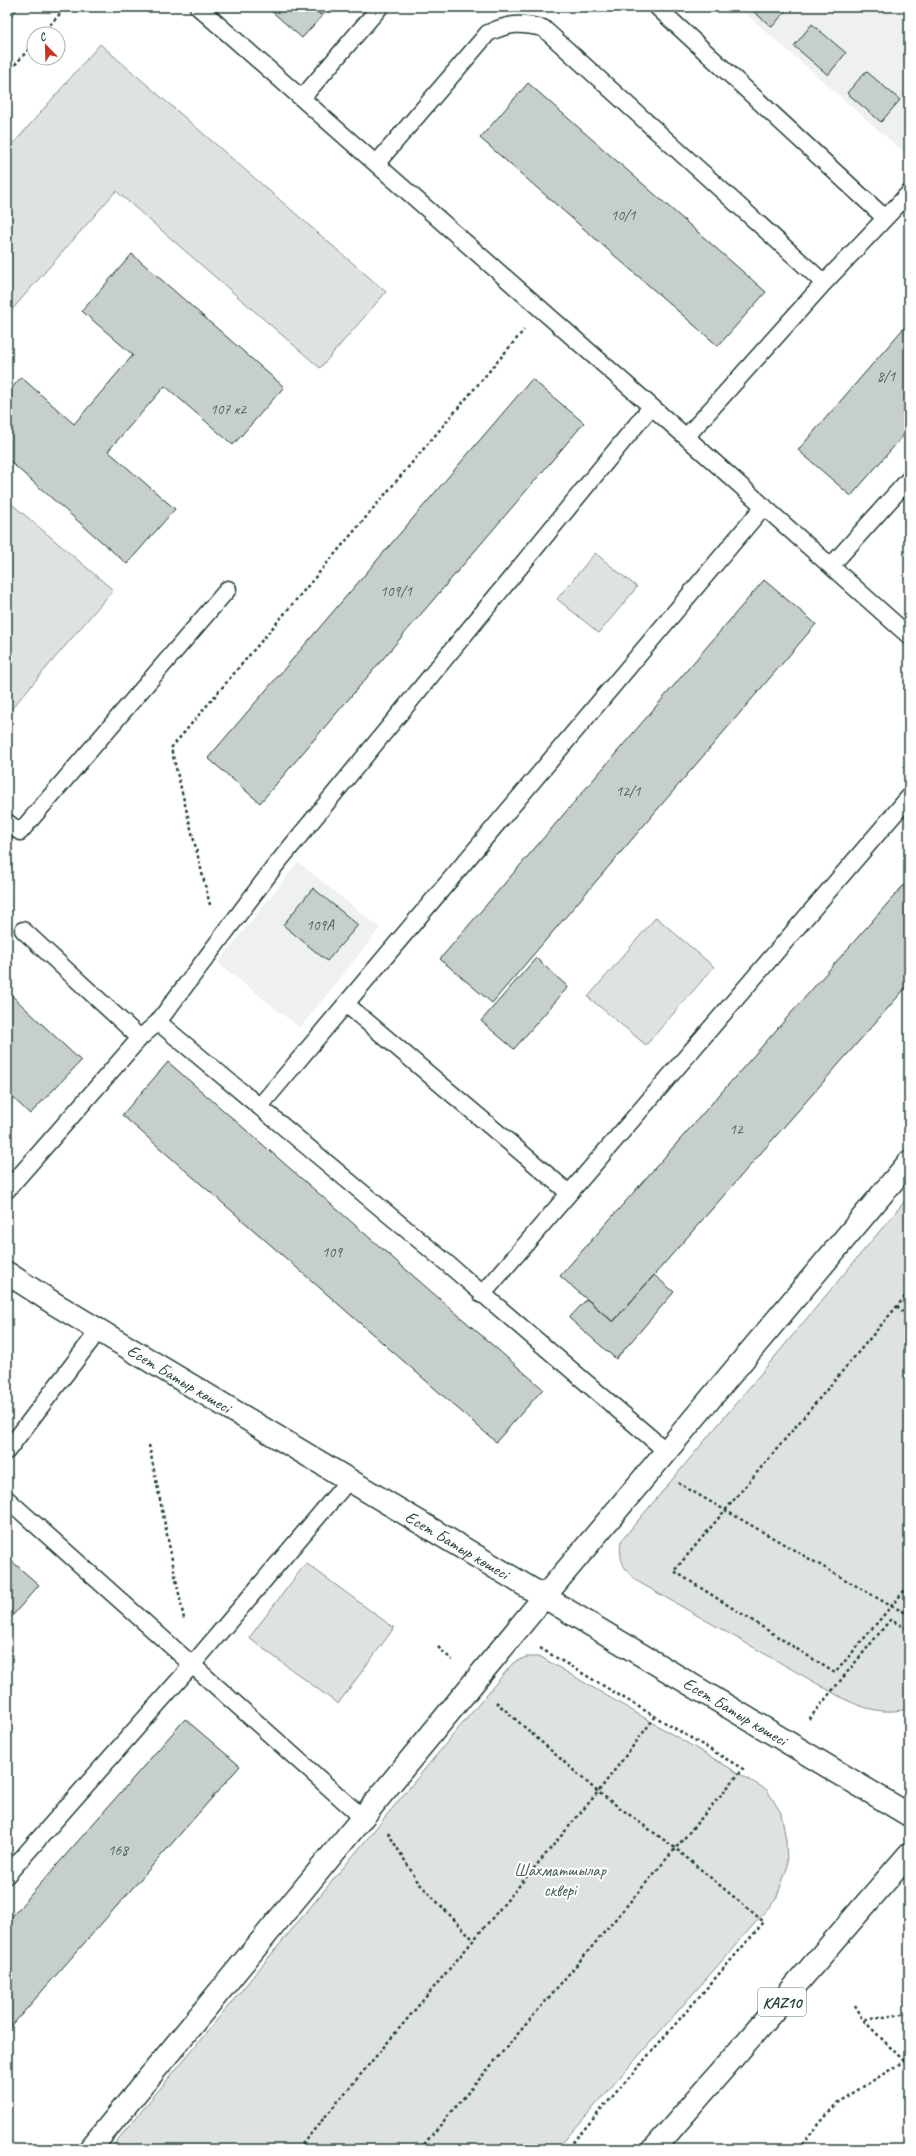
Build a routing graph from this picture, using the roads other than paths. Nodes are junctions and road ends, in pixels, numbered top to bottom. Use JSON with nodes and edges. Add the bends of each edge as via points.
{"nodes":[{"id":1,"x":198,"y":7,"type":"edge"},
{"id":2,"x":380,"y":7,"type":"edge"},
{"id":3,"x":658,"y":7,"type":"edge"},
{"id":4,"x":302,"y":98,"type":"junction"},
{"id":5,"x":376,"y":164,"type":"junction"},
{"id":6,"x":909,"y":193,"type":"edge"},
{"id":7,"x":885,"y":218,"type":"junction"},
{"id":8,"x":824,"y":283,"type":"junction"},
{"id":9,"x":651,"y":407,"type":"junction"},
{"id":10,"x":686,"y":437,"type":"junction"},
{"id":11,"x":909,"y":479,"type":"edge"},
{"id":12,"x":764,"y":506,"type":"junction"},
{"id":13,"x":831,"y":566,"type":"junction"},
{"id":14,"x":228,"y":589,"type":"dead end"},
{"id":15,"x":907,"y":630,"type":"edge"},
{"id":16,"x":909,"y":797,"type":"edge"},
{"id":17,"x":7,"y":822,"type":"edge"},
{"id":18,"x":23,"y":930,"type":"dead end"},
{"id":19,"x":346,"y":1004,"type":"junction"},
{"id":20,"x":158,"y":1022,"type":"junction"},
{"id":21,"x":140,"y":1038,"type":"junction"},
{"id":22,"x":260,"y":1106,"type":"junction"},
{"id":23,"x":909,"y":1162,"type":"edge"},
{"id":24,"x":7,"y":1190,"type":"edge"},
{"id":25,"x":569,"y":1193,"type":"junction"},
{"id":26,"x":7,"y":1273,"type":"edge"},
{"id":27,"x":482,"y":1295,"type":"junction"},
{"id":28,"x":99,"y":1330,"type":"junction"},
{"id":29,"x":7,"y":1451,"type":"edge"},
{"id":30,"x":666,"y":1452,"type":"junction"},
{"id":31,"x":349,"y":1480,"type":"junction"},
{"id":32,"x":7,"y":1499,"type":"edge"},
{"id":33,"x":544,"y":1597,"type":"junction"},
{"id":34,"x":193,"y":1664,"type":"junction"},
{"id":35,"x":368,"y":1813,"type":"junction"},
{"id":36,"x":909,"y":1815,"type":"edge"},
{"id":37,"x":909,"y":1854,"type":"edge"},
{"id":38,"x":7,"y":1875,"type":"edge"},
{"id":39,"x":90,"y":2149,"type":"edge"},
{"id":40,"x":654,"y":2149,"type":"edge"}],
"edges":[{"from":1,"to":4,"type":"lane"},
{"from":2,"to":4,"type":"lane"},
{"from":3,"to":7,"type":"lane"},
{"from":4,"to":5,"type":"lane"},
{"from":5,"to":8,"type":"lane","via":[[488,33],[517,24],[543,28]]},
{"from":5,"to":9,"type":"lane"},
{"from":6,"to":7,"type":"lane"},
{"from":7,"to":8,"type":"lane"},
{"from":8,"to":10,"type":"lane"},
{"from":9,"to":10,"type":"lane"},
{"from":9,"to":20,"type":"lane","via":[[280,860]]},
{"from":10,"to":12,"type":"lane"},
{"from":11,"to":13,"type":"lane"},
{"from":12,"to":13,"type":"lane"},
{"from":12,"to":19,"type":"lane"},
{"from":13,"to":15,"type":"lane"},
{"from":14,"to":17,"type":"lane","via":[[20,832]]},
{"from":16,"to":25,"type":"lane"},
{"from":18,"to":21,"type":"lane"},
{"from":19,"to":22,"type":"lane"},
{"from":19,"to":25,"type":"lane"},
{"from":20,"to":21,"type":"lane"},
{"from":20,"to":22,"type":"lane"},
{"from":21,"to":24,"type":"lane"},
{"from":22,"to":27,"type":"lane"},
{"from":23,"to":30,"type":"street"},
{"from":25,"to":27,"type":"lane"},
{"from":26,"to":28,"type":"street","name":"Есет Батыр көшесі"},
{"from":27,"to":30,"type":"lane"},
{"from":28,"to":29,"type":"lane"},
{"from":28,"to":31,"type":"street","name":"Есет Батыр көшесі"},
{"from":30,"to":33,"type":"street"},
{"from":31,"to":33,"type":"street","name":"Есет Батыр көшесі"},
{"from":31,"to":34,"type":"lane"},
{"from":32,"to":34,"type":"lane"},
{"from":33,"to":35,"type":"street"},
{"from":33,"to":36,"type":"street","name":"Есет Батыр көшесі"},
{"from":34,"to":35,"type":"lane","via":[[325,1786]]},
{"from":34,"to":38,"type":"lane"},
{"from":35,"to":39,"type":"street"},
{"from":37,"to":40,"type":"street","number":"KAZ10"}]}
